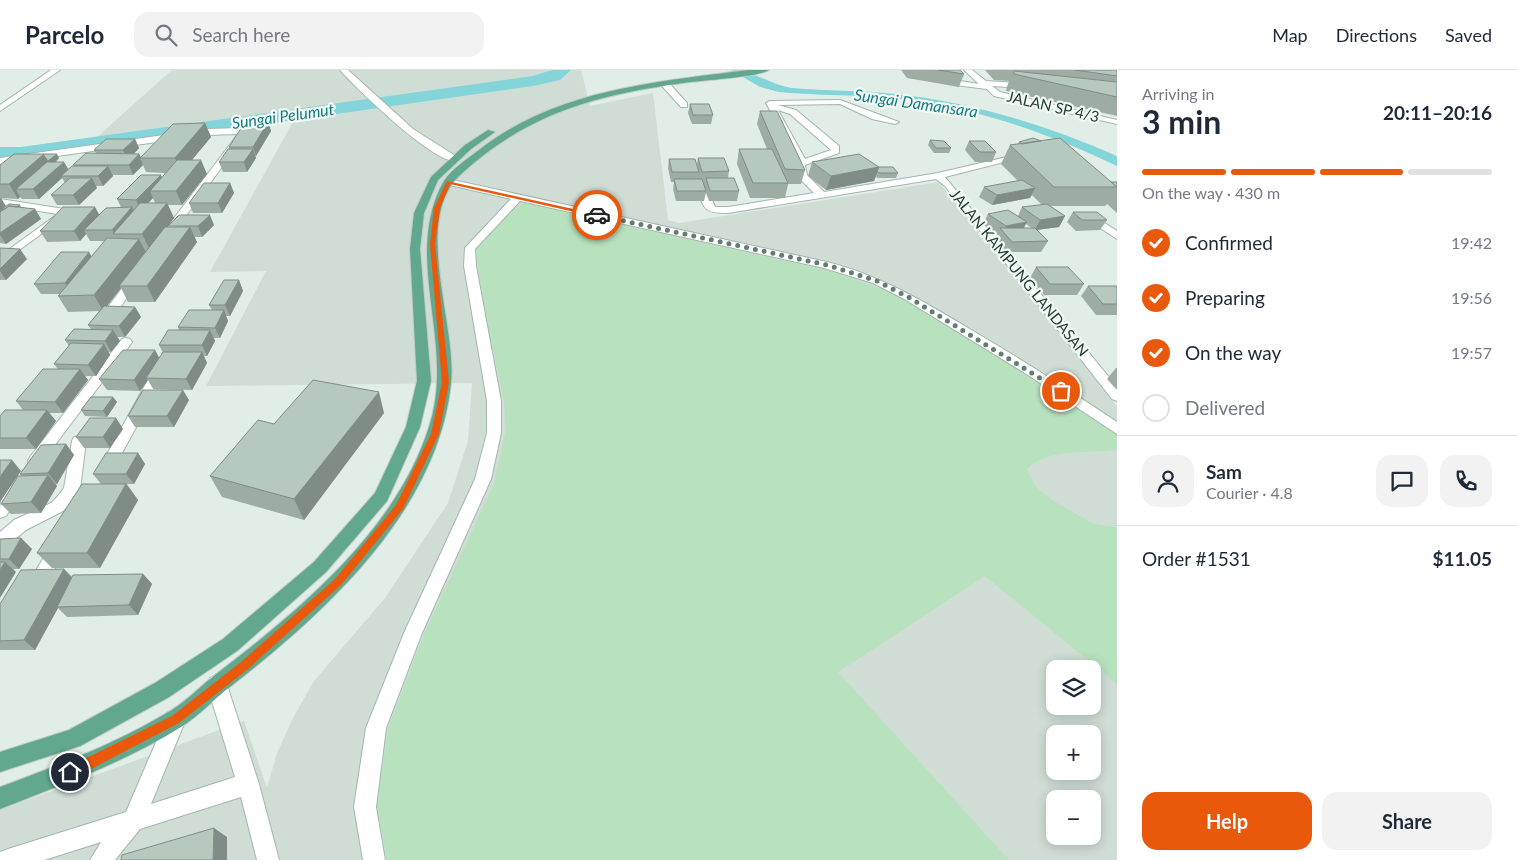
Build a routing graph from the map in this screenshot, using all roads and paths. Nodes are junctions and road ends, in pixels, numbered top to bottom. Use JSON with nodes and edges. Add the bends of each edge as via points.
{"nodes":[{"id":1,"x":56,"y":70,"type":"edge"},
{"id":2,"x":344,"y":70,"type":"edge"},
{"id":3,"x":764,"y":70,"type":"edge"},
{"id":4,"x":945,"y":70,"type":"edge"},
{"id":5,"x":968,"y":70,"type":"edge"},
{"id":6,"x":719,"y":72,"type":"edge"},
{"id":7,"x":665,"y":84,"type":"junction"},
{"id":8,"x":984,"y":85,"type":"junction"},
{"id":9,"x":1034,"y":86,"type":"edge"},
{"id":10,"x":684,"y":105,"type":"dead end"},
{"id":11,"x":774,"y":107,"type":"junction"},
{"id":12,"x":0,"y":109,"type":"edge"},
{"id":13,"x":895,"y":122,"type":"dead end"},
{"id":14,"x":1117,"y":122,"type":"edge"},
{"id":15,"x":106,"y":146,"type":"junction"},
{"id":16,"x":1021,"y":155,"type":"edge"},
{"id":17,"x":92,"y":157,"type":"edge"},
{"id":18,"x":22,"y":158,"type":"junction"},
{"id":19,"x":454,"y":159,"type":"junction"},
{"id":20,"x":0,"y":161,"type":"edge"},
{"id":21,"x":802,"y":163,"type":"junction"},
{"id":22,"x":17,"y":170,"type":"edge"},
{"id":23,"x":938,"y":176,"type":"junction"},
{"id":24,"x":448,"y":182,"type":"junction"},
{"id":25,"x":701,"y":185,"type":"edge"},
{"id":26,"x":823,"y":196,"type":"junction"},
{"id":27,"x":52,"y":197,"type":"edge"},
{"id":28,"x":517,"y":198,"type":"junction"},
{"id":29,"x":0,"y":202,"type":"edge"},
{"id":30,"x":40,"y":208,"type":"junction"},
{"id":31,"x":60,"y":212,"type":"junction"},
{"id":32,"x":164,"y":213,"type":"edge"},
{"id":33,"x":183,"y":213,"type":"junction"},
{"id":34,"x":88,"y":215,"type":"edge"},
{"id":35,"x":1090,"y":216,"type":"edge"},
{"id":36,"x":1117,"y":236,"type":"edge"},
{"id":37,"x":161,"y":243,"type":"edge"},
{"id":38,"x":0,"y":261,"type":"edge"},
{"id":39,"x":145,"y":265,"type":"edge"},
{"id":40,"x":112,"y":310,"type":"edge"},
{"id":41,"x":126,"y":342,"type":"dead end"},
{"id":42,"x":169,"y":356,"type":"edge"},
{"id":43,"x":1117,"y":396,"type":"edge"},
{"id":44,"x":1117,"y":429,"type":"edge"},
{"id":45,"x":79,"y":441,"type":"edge"},
{"id":46,"x":96,"y":487,"type":"edge"},
{"id":47,"x":0,"y":512,"type":"edge"},
{"id":48,"x":65,"y":538,"type":"edge"},
{"id":49,"x":0,"y":542,"type":"edge"},
{"id":50,"x":29,"y":597,"type":"edge"},
{"id":51,"x":217,"y":686,"type":"junction"},
{"id":52,"x":176,"y":720,"type":"junction"},
{"id":53,"x":0,"y":762,"type":"edge"},
{"id":54,"x":248,"y":784,"type":"junction"},
{"id":55,"x":0,"y":798,"type":"edge"},
{"id":56,"x":134,"y":819,"type":"junction"},
{"id":57,"x":8,"y":860,"type":"edge"},
{"id":58,"x":101,"y":860,"type":"edge"},
{"id":59,"x":268,"y":860,"type":"edge"},
{"id":60,"x":374,"y":860,"type":"edge"}],
"edges":[{"from":1,"to":12,"type":"street"},
{"from":2,"to":19,"type":"street","via":[[436,150]]},
{"from":3,"to":6,"type":"main road"},
{"from":4,"to":8,"type":"street","via":[[958,83]]},
{"from":5,"to":8,"type":"street","name":"JALAN SP 4/3"},
{"from":6,"to":7,"type":"main road"},
{"from":6,"to":19,"type":"main road","via":[[597,90],[546,106],[500,127]]},
{"from":7,"to":10,"type":"street"},
{"from":7,"to":24,"type":"main road","via":[[625,90],[552,111],[510,130]]},
{"from":8,"to":9,"type":"street"},
{"from":8,"to":14,"type":"street","name":"JALAN SP 4/3","via":[[1007,97]]},
{"from":11,"to":13,"type":"street","via":[[770,103],[836,102]]},
{"from":11,"to":21,"type":"street"},
{"from":11,"to":21,"type":"street","via":[[793,112],[835,146],[836,151]]},
{"from":15,"to":17,"type":"street"},
{"from":15,"to":18,"type":"street"},
{"from":15,"to":33,"type":"street","via":[[163,142],[216,131],[242,132]]},
{"from":16,"to":23,"type":"street"},
{"from":18,"to":20,"type":"street"},
{"from":18,"to":22,"type":"street","via":[[25,162]]},
{"from":19,"to":53,"type":"main road","via":[[434,180],[419,213],[414,249],[424,381],[414,427],[381,497],[320,567],[230,645],[162,690],[73,739]]},
{"from":21,"to":26,"type":"street","via":[[802,176]]},
{"from":23,"to":26,"type":"street"},
{"from":23,"to":43,"type":"street","name":"JALAN KAMPUNG LANDASAN","via":[[948,184]]},
{"from":24,"to":28,"type":"street"},
{"from":24,"to":51,"type":"main road","via":[[437,208],[432,244],[445,382],[435,434],[400,507],[338,582],[245,666]]},
{"from":25,"to":26,"type":"street","via":[[712,210]]},
{"from":27,"to":30,"type":"street"},
{"from":28,"to":44,"type":"street","via":[[827,265],[877,281],[1033,372]]},
{"from":28,"to":60,"type":"street","via":[[470,248],[470,266],[494,401],[494,433],[483,479],[413,633],[376,728],[365,807]]},
{"from":29,"to":30,"type":"street"},
{"from":30,"to":31,"type":"street"},
{"from":31,"to":34,"type":"street"},
{"from":31,"to":38,"type":"street","via":[[48,226]]},
{"from":32,"to":33,"type":"street"},
{"from":33,"to":37,"type":"street"},
{"from":35,"to":36,"type":"street"},
{"from":39,"to":40,"type":"street"},
{"from":41,"to":47,"type":"street","via":[[57,429]]},
{"from":42,"to":46,"type":"street"},
{"from":45,"to":49,"type":"street","via":[[72,489],[64,500]]},
{"from":48,"to":50,"type":"street"},
{"from":51,"to":52,"type":"main road"},
{"from":51,"to":54,"type":"street"},
{"from":52,"to":55,"type":"main road","via":[[87,765]]},
{"from":52,"to":56,"type":"street"},
{"from":54,"to":56,"type":"street"},
{"from":54,"to":59,"type":"street"},
{"from":56,"to":57,"type":"street"},
{"from":56,"to":58,"type":"street"}]}
